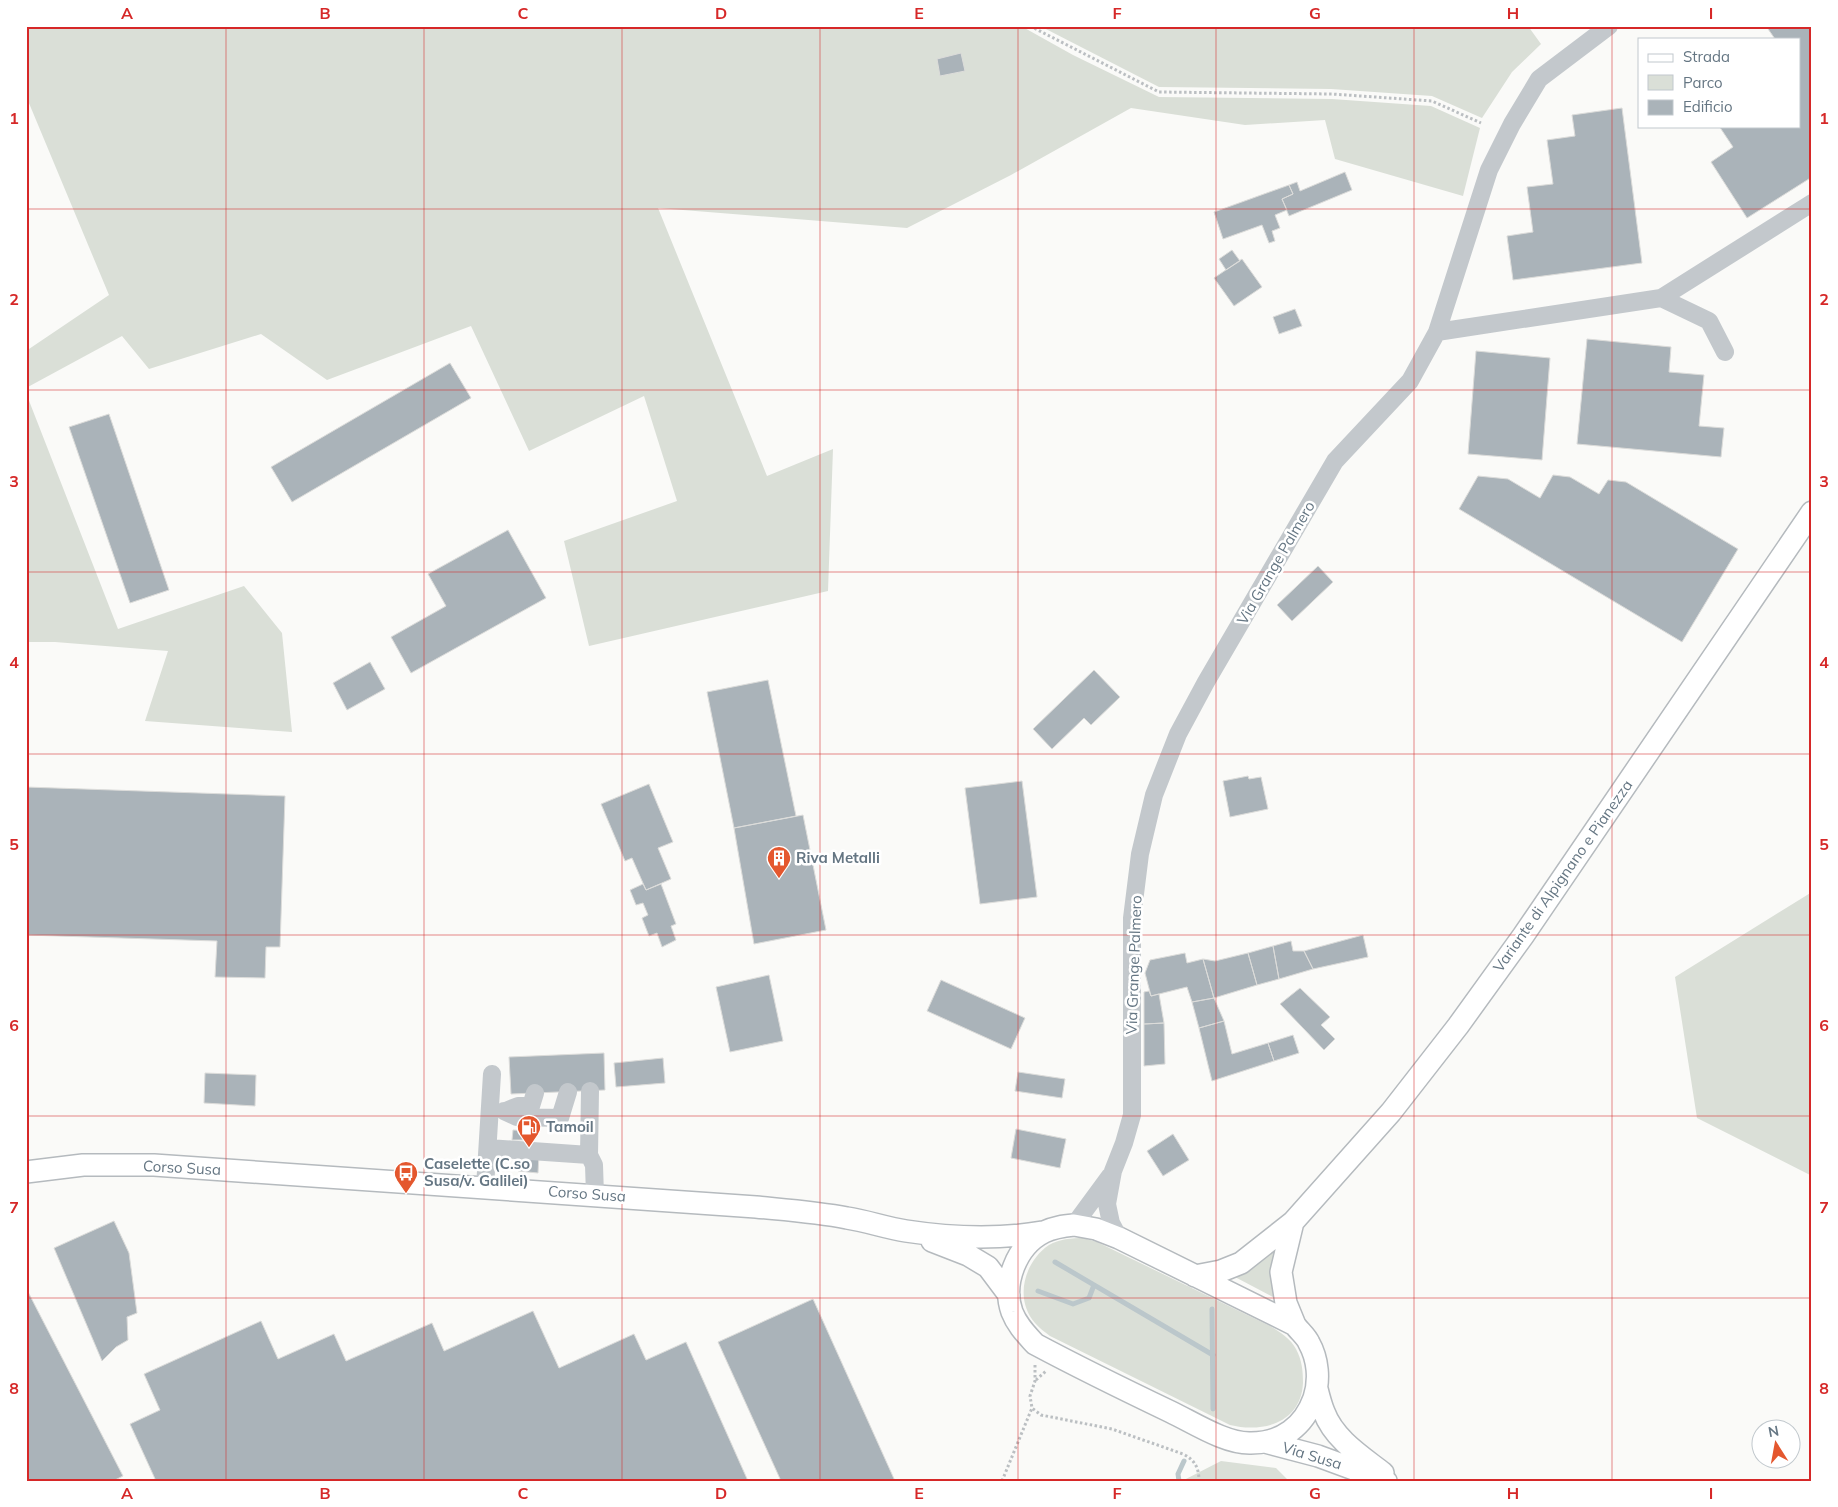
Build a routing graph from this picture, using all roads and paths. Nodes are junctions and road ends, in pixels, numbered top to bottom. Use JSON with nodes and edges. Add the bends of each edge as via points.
{"nodes":[{"id":1,"x":1030,"y":26,"type":"edge"},
{"id":2,"x":1609,"y":26,"type":"edge"},
{"id":3,"x":1481,"y":123,"type":"dead end"},
{"id":4,"x":1812,"y":203,"type":"edge"},
{"id":5,"x":1661,"y":298,"type":"junction"},
{"id":6,"x":1437,"y":332,"type":"junction"},
{"id":7,"x":1725,"y":352,"type":"dead end"},
{"id":8,"x":1812,"y":512,"type":"edge"},
{"id":9,"x":492,"y":1074,"type":"dead end"},
{"id":10,"x":590,"y":1091,"type":"dead end"},
{"id":11,"x":568,"y":1092,"type":"dead end"},
{"id":12,"x":535,"y":1093,"type":"dead end"},
{"id":13,"x":497,"y":1111,"type":"junction"},
{"id":14,"x":488,"y":1148,"type":"junction"},
{"id":15,"x":589,"y":1156,"type":"junction"},
{"id":16,"x":1113,"y":1171,"type":"junction"},
{"id":17,"x":26,"y":1172,"type":"edge"},
{"id":18,"x":485,"y":1187,"type":"junction"},
{"id":19,"x":595,"y":1194,"type":"junction"},
{"id":20,"x":1292,"y":1222,"type":"junction"},
{"id":21,"x":1074,"y":1225,"type":"junction"},
{"id":22,"x":906,"y":1231,"type":"junction"},
{"id":23,"x":1042,"y":1232,"type":"junction"},
{"id":24,"x":1119,"y":1238,"type":"junction"},
{"id":25,"x":1195,"y":1276,"type":"junction"},
{"id":26,"x":1009,"y":1294,"type":"junction"},
{"id":27,"x":1295,"y":1325,"type":"junction"},
{"id":28,"x":1035,"y":1381,"type":"dead end"},
{"id":29,"x":1317,"y":1389,"type":"junction"},
{"id":30,"x":1032,"y":1408,"type":"junction"},
{"id":31,"x":1265,"y":1442,"type":"junction"},
{"id":32,"x":1002,"y":1481,"type":"edge"},
{"id":33,"x":1198,"y":1481,"type":"edge"},
{"id":34,"x":1386,"y":1481,"type":"edge"},
{"id":35,"x":1393,"y":1481,"type":"edge"}],
"edges":[{"from":1,"to":3,"type":"path","via":[[1159,92],[1332,94],[1432,101]]},
{"from":2,"to":6,"type":"street","name":"Via Grange Palmero","via":[[1539,79],[1512,124],[1489,170]]},
{"from":4,"to":5,"type":"street"},
{"from":5,"to":6,"type":"street"},
{"from":5,"to":7,"type":"street","via":[[1709,321]]},
{"from":6,"to":16,"type":"street","name":"Via Grange Palmero","via":[[1410,381],[1335,462],[1206,682],[1178,734],[1154,795],[1140,854],[1132,918],[1132,1115]]},
{"from":8,"to":20,"type":"main road","name":"Variante di Alpignano e Pianezza","via":[[1463,1019],[1390,1112]]},
{"from":9,"to":13,"type":"street"},
{"from":10,"to":15,"type":"street"},
{"from":11,"to":13,"type":"street","via":[[560,1118],[516,1117]]},
{"from":12,"to":13,"type":"street","via":[[531,1106]]},
{"from":13,"to":14,"type":"street"},
{"from":14,"to":15,"type":"street"},
{"from":14,"to":18,"type":"street"},
{"from":15,"to":19,"type":"street","via":[[594,1165]]},
{"from":16,"to":21,"type":"street","name":"Via Grange Palmero"},
{"from":16,"to":24,"type":"street","name":"Via Grange Palmero","via":[[1107,1204],[1110,1223]]},
{"from":17,"to":18,"type":"main road","name":"Corso Susa","via":[[83,1165],[154,1165]]},
{"from":18,"to":19,"type":"main road","name":"Corso Susa"},
{"from":19,"to":22,"type":"main road","name":"Corso Susa","via":[[817,1213]]},
{"from":20,"to":25,"type":"main road","name":"Variante di Alpignano e Pianezza","via":[[1240,1263]]},
{"from":20,"to":27,"type":"main road","name":"Variante di Alpignano e Pianezza","via":[[1281,1272],[1286,1303]]},
{"from":21,"to":23,"type":"main road","name":"Corso Susa"},
{"from":21,"to":24,"type":"main road"},
{"from":22,"to":23,"type":"main road","name":"Corso Susa","via":[[980,1238]]},
{"from":22,"to":26,"type":"main road","name":"Corso Susa","via":[[968,1255],[988,1267]]},
{"from":23,"to":26,"type":"main road","via":[[1018,1258],[1011,1273]]},
{"from":24,"to":25,"type":"main road"},
{"from":25,"to":27,"type":"main road"},
{"from":26,"to":31,"type":"main road","via":[[1012,1312],[1035,1344],[1236,1442]]},
{"from":27,"to":29,"type":"main road","via":[[1309,1341],[1315,1356]]},
{"from":28,"to":30,"type":"path","via":[[1030,1396]]},
{"from":29,"to":31,"type":"main road","via":[[1298,1426],[1279,1438]]},
{"from":29,"to":35,"type":"main road","name":"Via Susa","via":[[1324,1413],[1339,1437]]},
{"from":30,"to":32,"type":"path"},
{"from":30,"to":33,"type":"path","via":[[1041,1415],[1112,1429],[1183,1454],[1197,1466]]},
{"from":31,"to":34,"type":"main road","name":"Via Susa","via":[[1318,1456]]}]}
